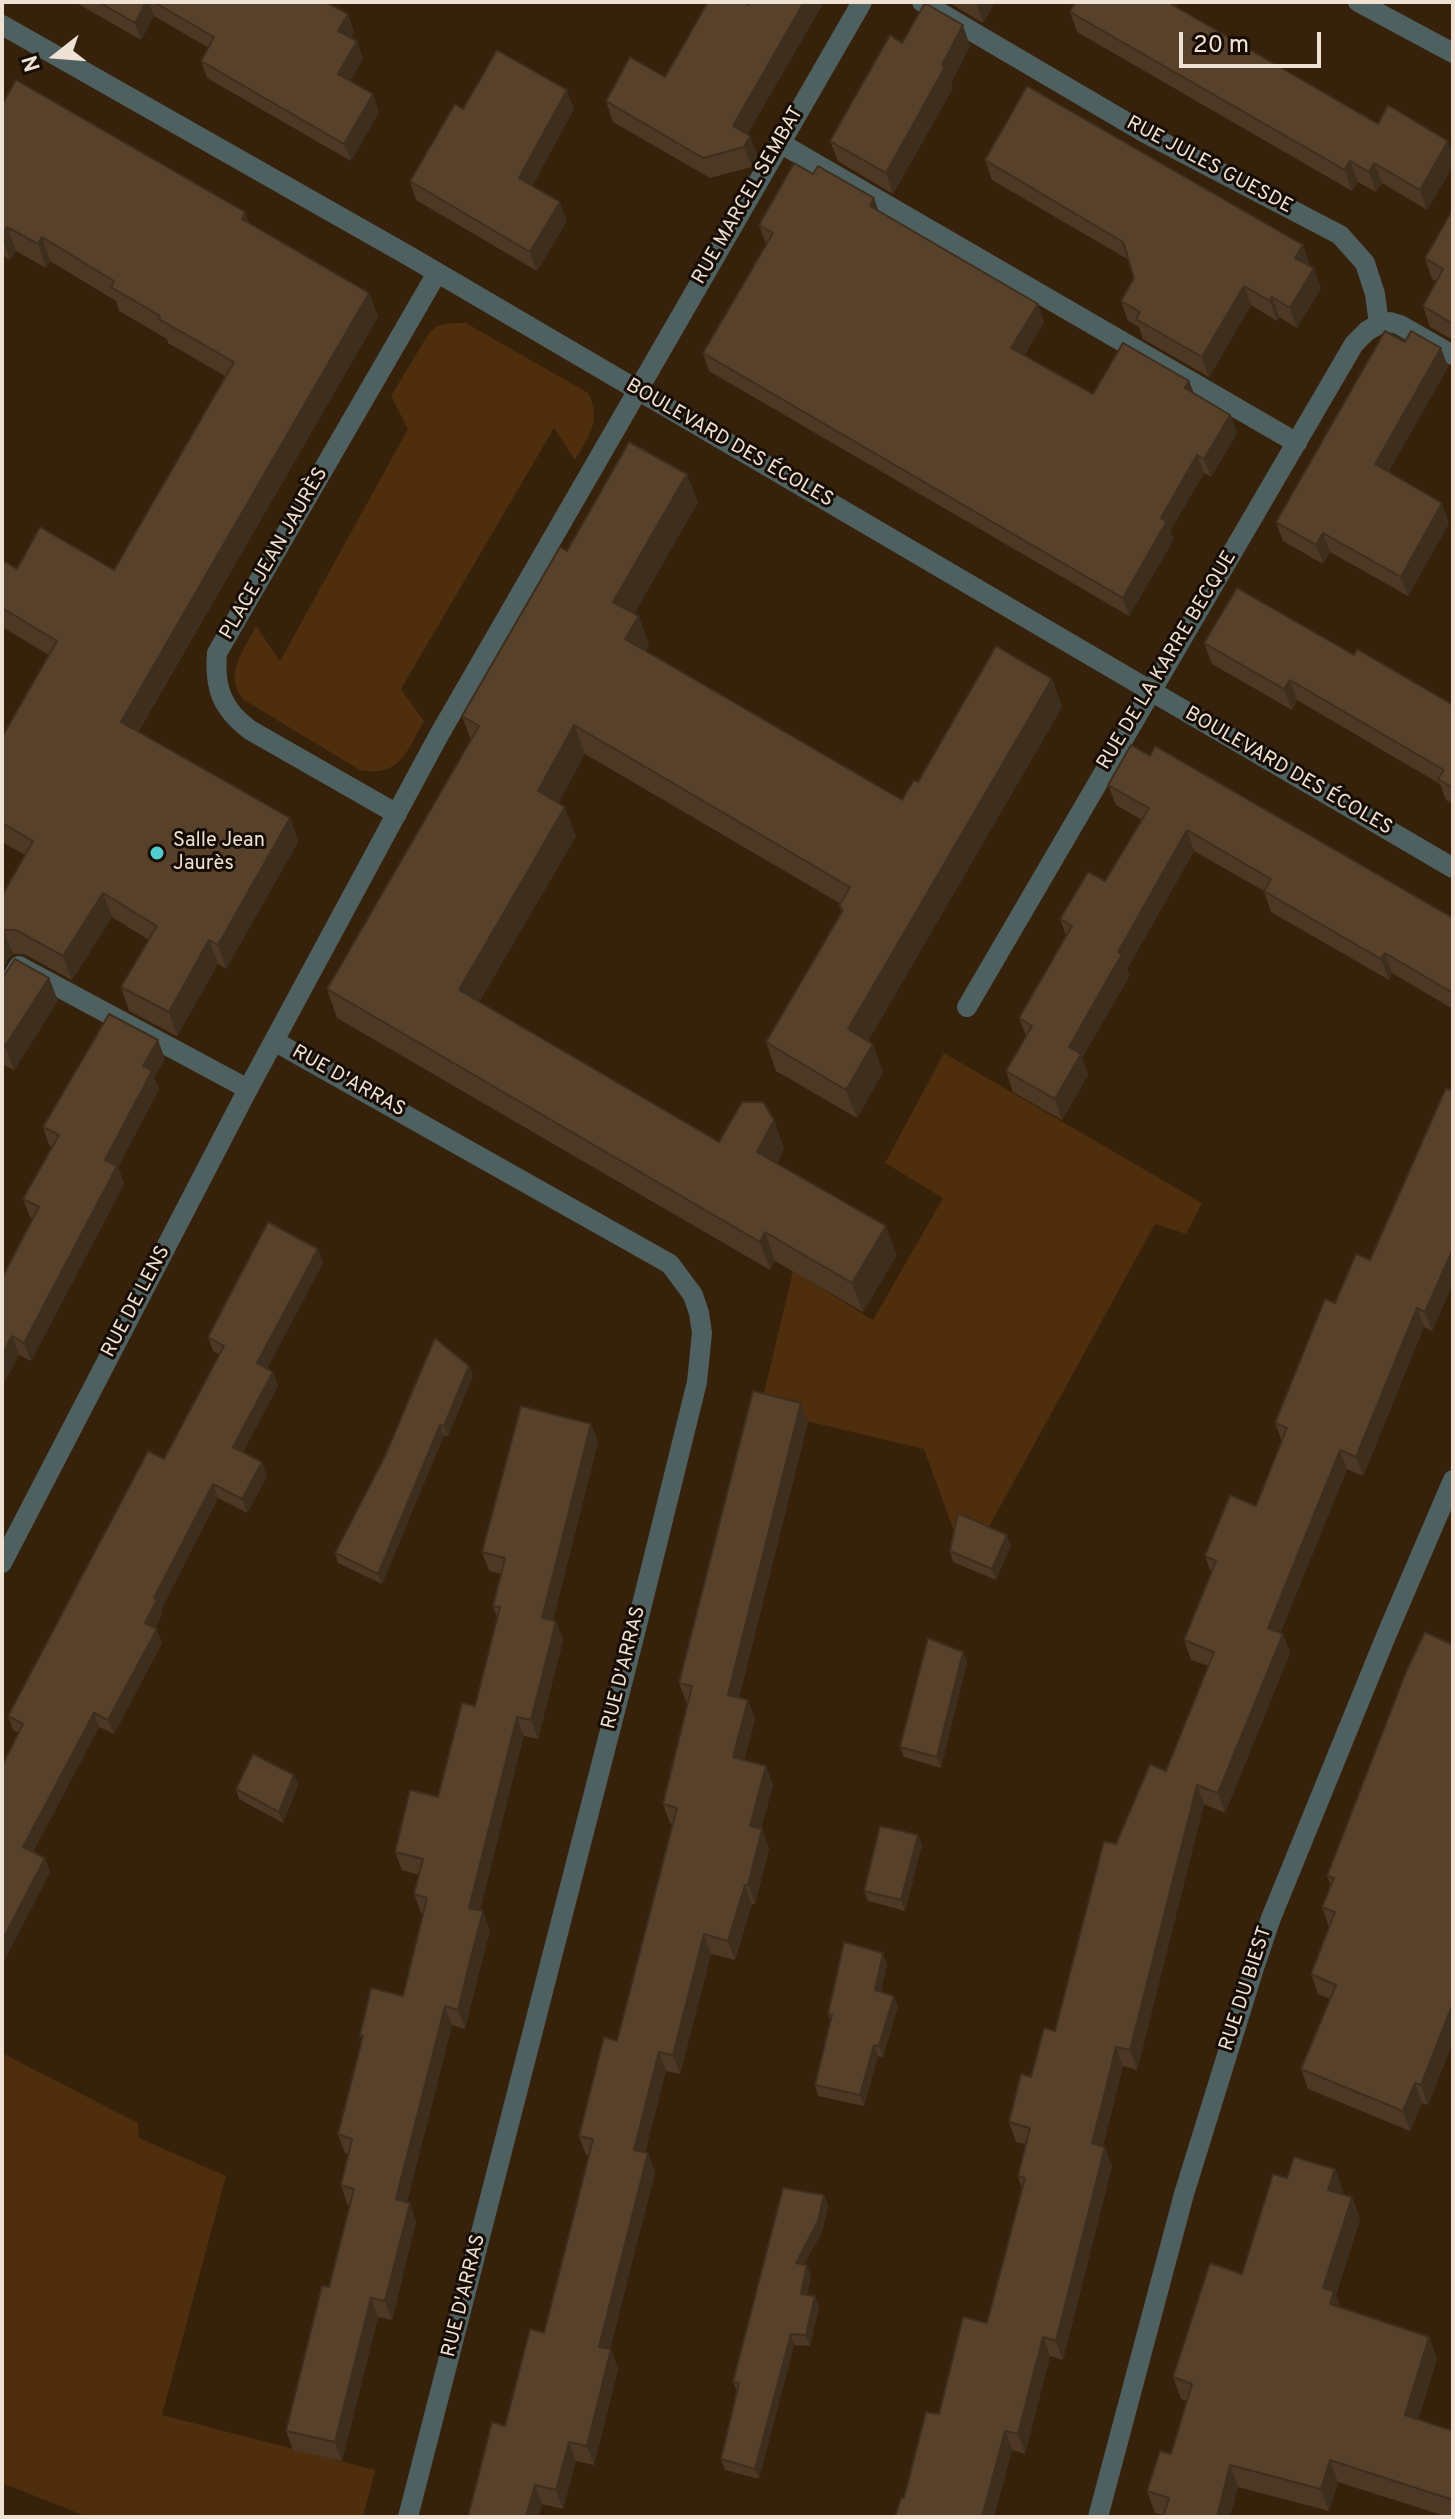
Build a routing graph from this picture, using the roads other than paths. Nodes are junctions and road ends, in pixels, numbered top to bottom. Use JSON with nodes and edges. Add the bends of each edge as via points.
{"nodes":[{"id":1,"x":862,"y":2,"type":"edge"},
{"id":2,"x":922,"y":2,"type":"edge"},
{"id":3,"x":1358,"y":2,"type":"edge"},
{"id":4,"x":2,"y":25,"type":"edge"},
{"id":5,"x":1453,"y":53,"type":"edge"},
{"id":6,"x":780,"y":143,"type":"junction"},
{"id":7,"x":437,"y":273,"type":"junction"},
{"id":8,"x":1379,"y":324,"type":"junction"},
{"id":9,"x":1453,"y":355,"type":"edge"},
{"id":10,"x":637,"y":390,"type":"junction"},
{"id":11,"x":1297,"y":443,"type":"junction"},
{"id":12,"x":1151,"y":692,"type":"junction"},
{"id":13,"x":397,"y":814,"type":"junction"},
{"id":14,"x":1453,"y":868,"type":"edge"},
{"id":15,"x":11,"y":962,"type":"edge"},
{"id":16,"x":2,"y":995,"type":"edge"},
{"id":17,"x":967,"y":1007,"type":"dead end"},
{"id":18,"x":274,"y":1041,"type":"junction"},
{"id":19,"x":248,"y":1089,"type":"junction"},
{"id":20,"x":1453,"y":1480,"type":"edge"},
{"id":21,"x":2,"y":1563,"type":"edge"},
{"id":22,"x":408,"y":2517,"type":"edge"},
{"id":23,"x":1098,"y":2517,"type":"edge"}],
"edges":[{"from":1,"to":6,"type":"street","name":"RUE MARCEL SEMBAT"},
{"from":2,"to":8,"type":"street","name":"RUE JULES GUESDE","via":[[1133,126],[1340,235],[1365,263]]},
{"from":3,"to":5,"type":"street"},
{"from":4,"to":7,"type":"street","name":"BOULEVARD DES ÉCOLES"},
{"from":6,"to":10,"type":"street","name":"RUE MARCEL SEMBAT"},
{"from":6,"to":11,"type":"street"},
{"from":7,"to":10,"type":"street","name":"BOULEVARD DES ÉCOLES"},
{"from":7,"to":13,"type":"street","name":"PLACE JEAN JAURÈS","via":[[217,653],[215,673],[237,720]]},
{"from":8,"to":9,"type":"street","via":[[1400,325]]},
{"from":8,"to":11,"type":"street","name":"RUE DE LA KARRE BECQUE","via":[[1354,344]]},
{"from":10,"to":12,"type":"street","name":"BOULEVARD DES ÉCOLES"},
{"from":10,"to":13,"type":"street"},
{"from":11,"to":12,"type":"street","name":"RUE DE LA KARRE BECQUE"},
{"from":12,"to":14,"type":"street","name":"BOULEVARD DES ÉCOLES"},
{"from":12,"to":17,"type":"street","name":"RUE DE LA KARRE BECQUE"},
{"from":13,"to":18,"type":"street"},
{"from":15,"to":16,"type":"street"},
{"from":15,"to":19,"type":"street"},
{"from":18,"to":19,"type":"street","name":"RUE DE LENS"},
{"from":18,"to":22,"type":"street","name":"RUE D'ARRAS","via":[[670,1264],[693,1295],[702,1333],[697,1382],[673,1481]]},
{"from":19,"to":21,"type":"street","name":"RUE DE LENS"},
{"from":20,"to":23,"type":"street","name":"RUE DU BIEST","via":[[1271,1918],[1184,2194]]}]}
